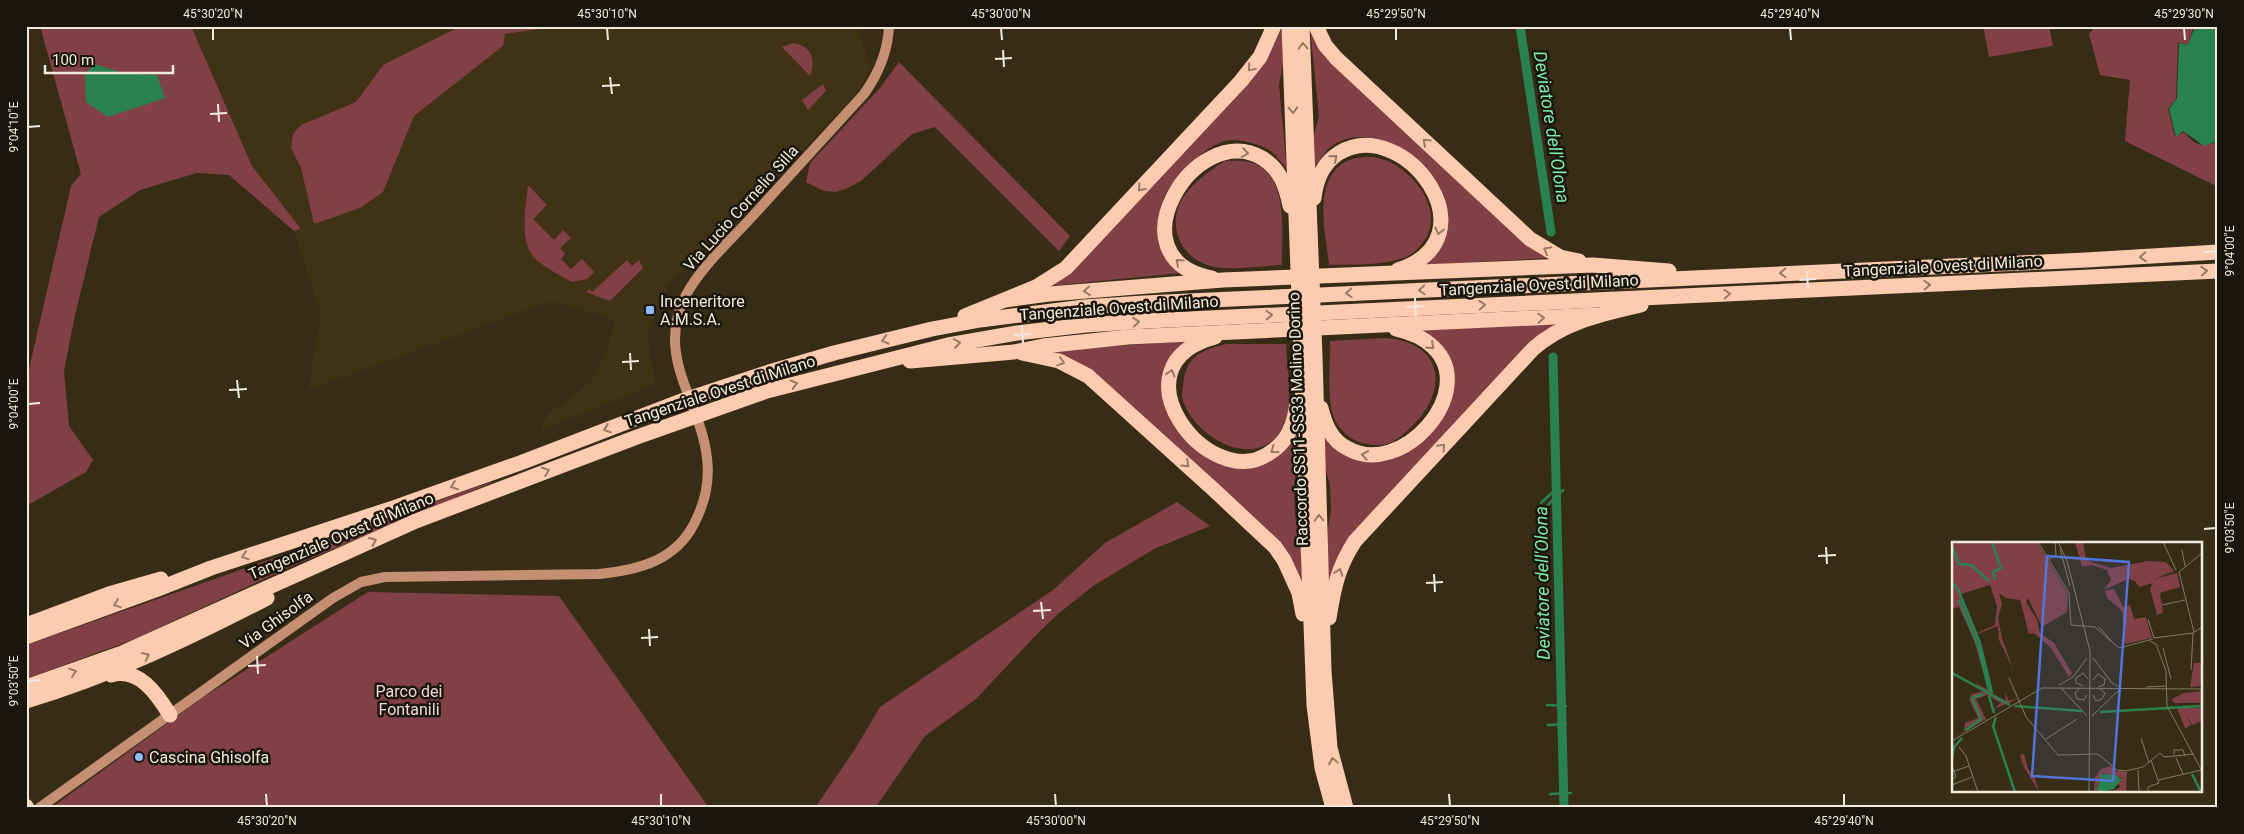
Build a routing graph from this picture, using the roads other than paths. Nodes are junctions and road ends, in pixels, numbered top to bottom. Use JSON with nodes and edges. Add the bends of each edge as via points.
{"nodes":[{"id":1,"x":889,"y":26,"type":"edge"},
{"id":2,"x":1274,"y":26,"type":"edge"},
{"id":3,"x":1290,"y":26,"type":"edge"},
{"id":4,"x":1302,"y":26,"type":"edge"},
{"id":5,"x":1316,"y":26,"type":"edge"},
{"id":6,"x":2218,"y":252,"type":"edge"},
{"id":7,"x":1304,"y":253,"type":"junction"},
{"id":8,"x":1593,"y":265,"type":"junction"},
{"id":9,"x":2218,"y":271,"type":"edge"},
{"id":10,"x":1385,"y":274,"type":"junction"},
{"id":11,"x":1733,"y":275,"type":"junction"},
{"id":12,"x":1223,"y":280,"type":"junction"},
{"id":13,"x":1678,"y":297,"type":"junction"},
{"id":14,"x":1005,"y":300,"type":"junction"},
{"id":15,"x":1597,"y":315,"type":"junction"},
{"id":16,"x":1387,"y":326,"type":"junction"},
{"id":17,"x":932,"y":329,"type":"junction"},
{"id":18,"x":1226,"y":334,"type":"junction"},
{"id":19,"x":1014,"y":352,"type":"junction"},
{"id":20,"x":1308,"y":356,"type":"junction"},
{"id":21,"x":859,"y":366,"type":"junction"},
{"id":22,"x":330,"y":560,"type":"junction"},
{"id":23,"x":211,"y":568,"type":"junction"},
{"id":24,"x":571,"y":573,"type":"joint"},
{"id":25,"x":26,"y":625,"type":"edge"},
{"id":26,"x":26,"y":637,"type":"edge"},
{"id":27,"x":1318,"y":672,"type":"junction"},
{"id":28,"x":85,"y":682,"type":"junction"},
{"id":29,"x":26,"y":687,"type":"edge"},
{"id":30,"x":26,"y":701,"type":"edge"},
{"id":31,"x":170,"y":715,"type":"junction"},
{"id":32,"x":39,"y":808,"type":"edge"},
{"id":33,"x":1333,"y":808,"type":"edge"},
{"id":34,"x":1346,"y":808,"type":"edge"}],
"edges":[{"from":1,"to":24,"type":"street","name":"Via Lucio Cornelio Silla","via":[[880,68],[864,94],[698,277],[680,309],[678,371],[703,438],[708,477],[706,496],[682,544],[669,554],[638,568],[599,574]]},
{"from":2,"to":14,"type":"highway","one_way":true,"via":[[1260,57],[1241,80],[1082,252],[1050,279]]},
{"from":3,"to":7,"type":"highway","name":"Raccordo SS11-SS33 Molino Dorino","one_way":true},
{"from":7,"to":4,"type":"highway","name":"Raccordo SS11-SS33 Molino Dorino","one_way":true},
{"from":8,"to":5,"type":"highway","one_way":true,"via":[[1560,257],[1530,239],[1336,58]]},
{"from":6,"to":11,"type":"highway","name":"Tangenziale Ovest di Milano","one_way":true},
{"from":7,"to":10,"type":"highway","one_way":true,"via":[[1320,175],[1336,155],[1347,148],[1376,146],[1408,161],[1419,171],[1438,199],[1442,218],[1439,236],[1427,254],[1407,267]]},
{"from":12,"to":7,"type":"highway","one_way":true,"via":[[1203,276],[1180,265],[1166,244],[1164,230],[1169,204],[1183,181],[1207,160],[1219,155],[1248,153],[1266,161],[1281,176]]},
{"from":7,"to":20,"type":"highway","name":"Raccordo SS11-SS33 Molino Dorino"},
{"from":8,"to":10,"type":"highway"},
{"from":8,"to":11,"type":"highway"},
{"from":13,"to":9,"type":"highway","name":"Tangenziale Ovest di Milano","one_way":true},
{"from":10,"to":12,"type":"highway"},
{"from":11,"to":17,"type":"highway","name":"Tangenziale Ovest di Milano","one_way":true,"via":[[1144,303],[1017,314]]},
{"from":12,"to":14,"type":"highway","one_way":true},
{"from":13,"to":15,"type":"highway"},
{"from":21,"to":13,"type":"highway","name":"Tangenziale Ovest di Milano","one_way":true,"via":[[948,345],[1086,325]]},
{"from":14,"to":17,"type":"highway"},
{"from":16,"to":15,"type":"highway","one_way":true},
{"from":27,"to":15,"type":"highway","one_way":true,"via":[[1337,576],[1355,541],[1533,348],[1554,332]]},
{"from":16,"to":18,"type":"highway"},
{"from":16,"to":20,"type":"highway","one_way":true,"via":[[1410,332],[1434,347],[1447,379],[1442,403],[1432,421],[1419,436],[1394,452],[1368,456],[1342,446],[1333,437],[1322,414]]},
{"from":17,"to":23,"type":"highway","name":"Tangenziale Ovest di Milano","one_way":true,"via":[[834,353],[684,400],[520,463]]},
{"from":18,"to":19,"type":"highway","via":[[1128,337]]},
{"from":20,"to":18,"type":"highway","one_way":true,"via":[[1294,420],[1283,442],[1254,461],[1231,460],[1205,447],[1180,423],[1173,410],[1168,386],[1170,374],[1181,354],[1200,342]]},
{"from":19,"to":21,"type":"highway"},
{"from":19,"to":27,"type":"highway","one_way":true,"via":[[1059,361],[1088,376],[1274,548],[1299,593]]},
{"from":20,"to":27,"type":"highway","name":"Raccordo SS11-SS33 Molino Dorino"},
{"from":22,"to":21,"type":"highway","name":"Tangenziale Ovest di Milano","one_way":true,"via":[[424,518],[655,430],[767,391]]},
{"from":28,"to":22,"type":"highway","one_way":true,"via":[[246,608]]},
{"from":29,"to":22,"type":"highway","name":"Tangenziale Ovest di Milano","one_way":true,"via":[[122,653]]},
{"from":23,"to":25,"type":"highway","via":[[140,584]]},
{"from":23,"to":26,"type":"highway","name":"Tangenziale Ovest di Milano","one_way":true},
{"from":24,"to":31,"type":"street","name":"Via Ghisolfa","via":[[385,577],[361,582],[333,598]]},
{"from":27,"to":33,"type":"highway","name":"Raccordo SS11-SS33 Molino Dorino","via":[[1316,734]]},
{"from":34,"to":27,"type":"highway","name":"Raccordo SS11-SS33 Molino Dorino","one_way":true,"via":[[1330,748]]},
{"from":28,"to":30,"type":"highway"},
{"from":28,"to":31,"type":"highway","via":[[122,673],[133,676],[153,690]]},
{"from":31,"to":32,"type":"street","name":"Via Ghisolfa"}]}
